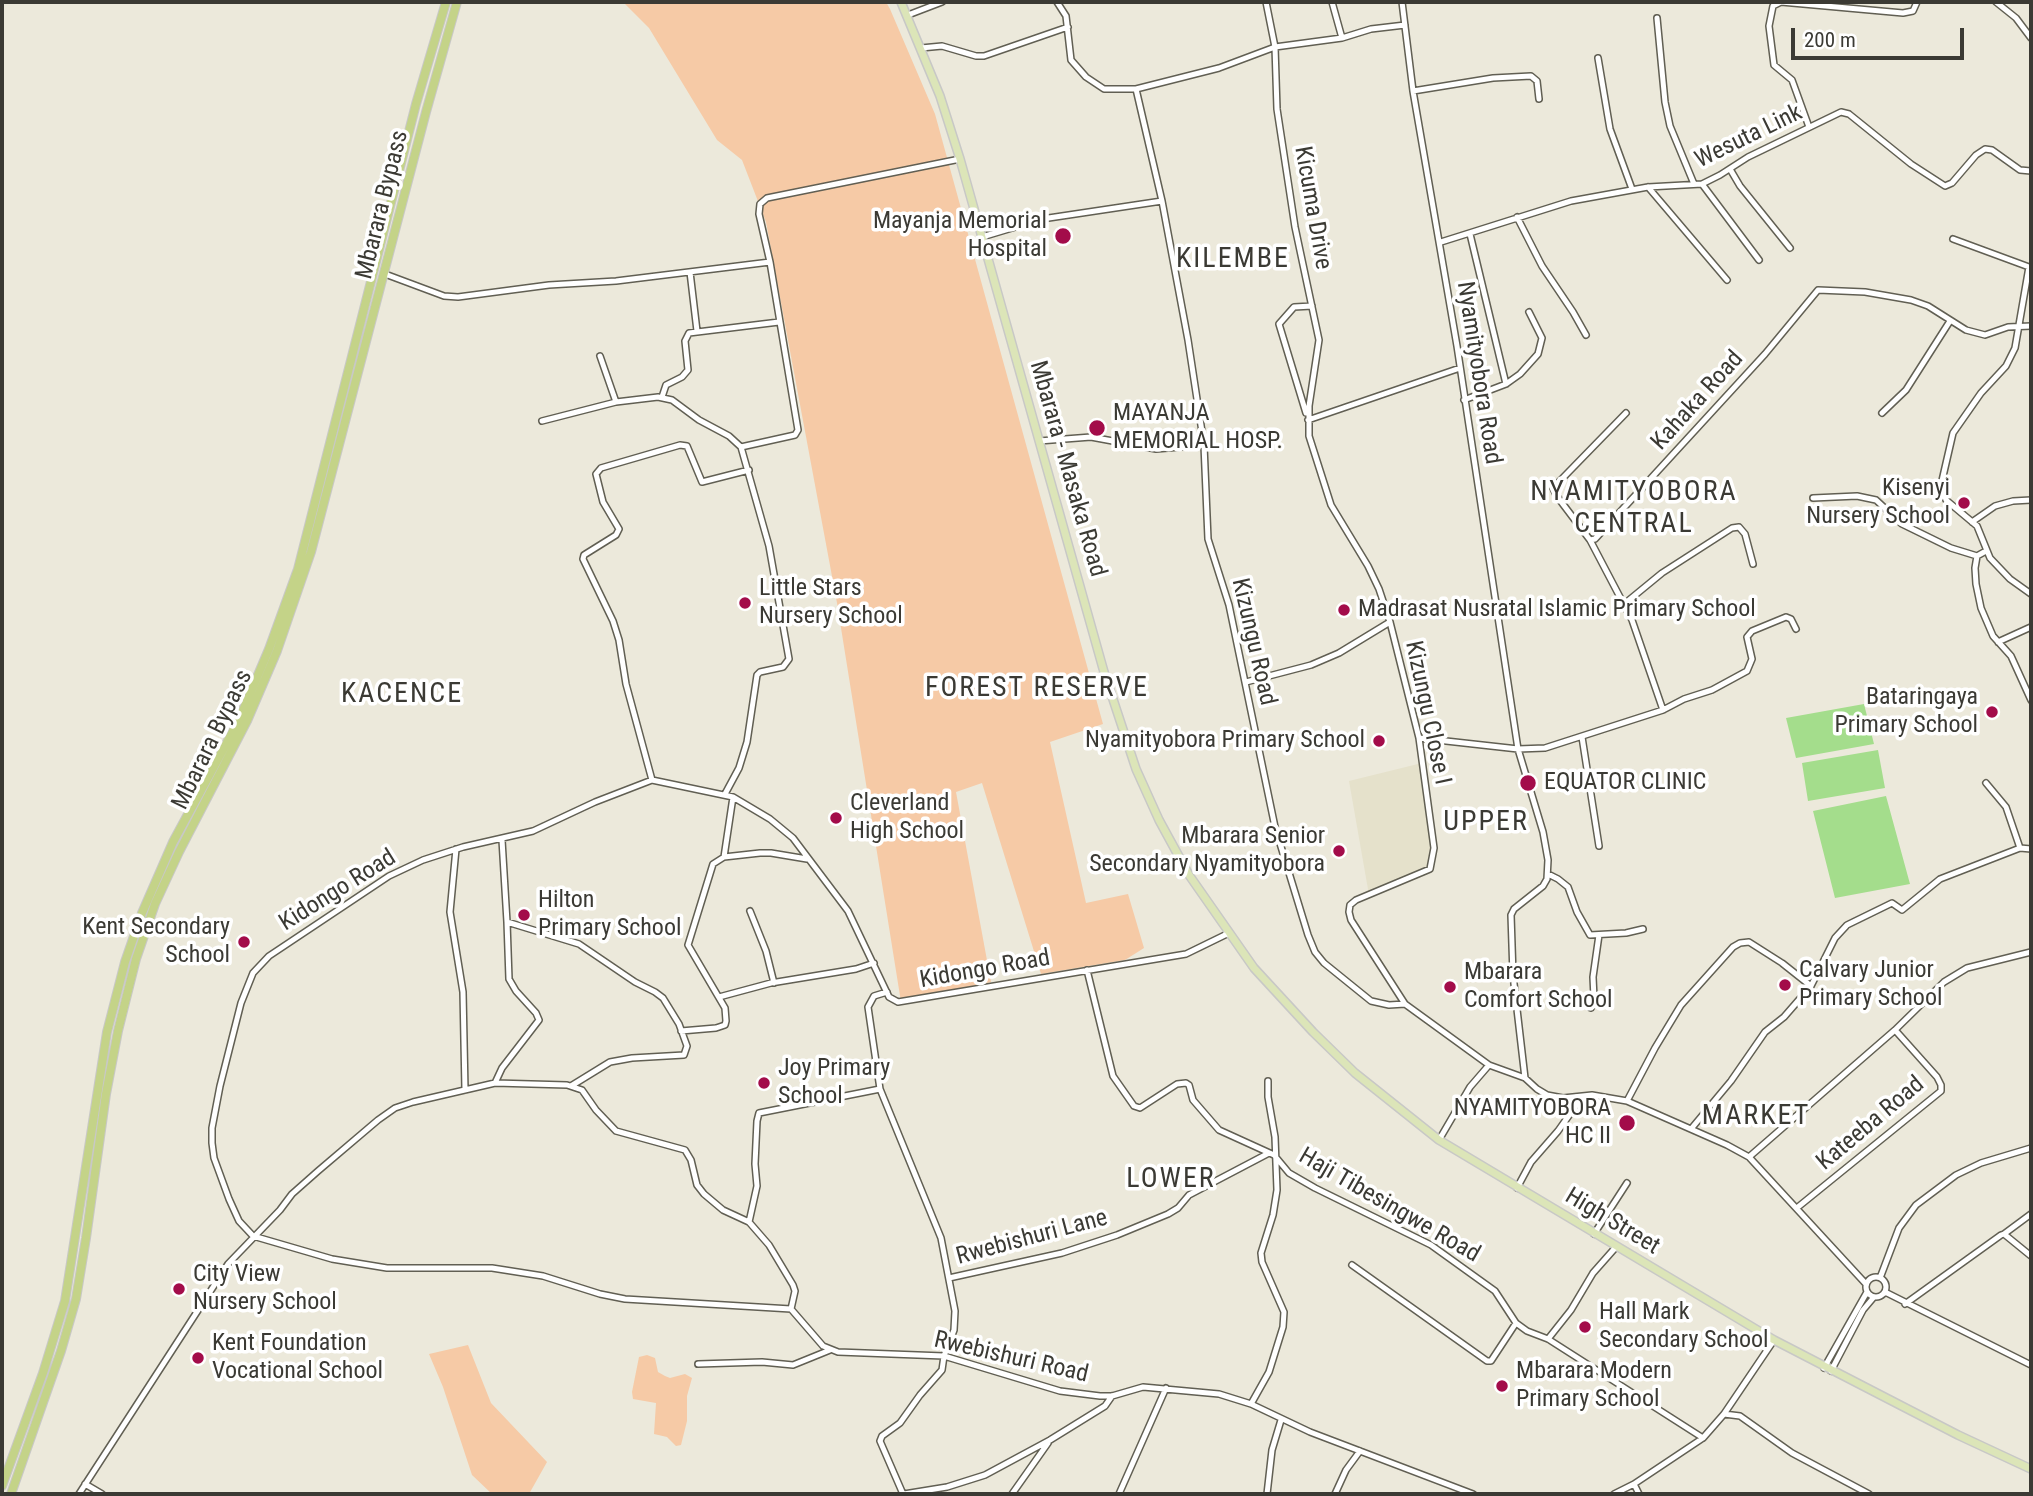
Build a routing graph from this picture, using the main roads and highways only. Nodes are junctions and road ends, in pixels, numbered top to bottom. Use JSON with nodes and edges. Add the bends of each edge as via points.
{"nodes":[{"id":1,"x":446,"y":2,"type":"edge"},
{"id":2,"x":457,"y":2,"type":"edge"},
{"id":3,"x":901,"y":2,"type":"edge"},
{"id":4,"x":1229,"y":933,"type":"joint"},
{"id":5,"x":2031,"y":1469,"type":"edge"},
{"id":6,"x":2,"y":1486,"type":"edge"},
{"id":7,"x":11,"y":1494,"type":"edge"}],
"edges":[{"from":1,"to":6,"type":"highway","name":"Mbarara Bypass","via":[[298,569],[238,722],[173,842],[125,962],[104,1045],[65,1301]]},
{"from":2,"to":7,"type":"highway","name":"Mbarara Bypass","via":[[312,552],[277,652],[155,904],[136,959],[106,1094],[76,1299]]},
{"from":3,"to":4,"type":"main road","name":"Mbarara - Masaka Road","via":[[960,159],[1104,672],[1136,769],[1189,875]]},
{"from":4,"to":5,"type":"main road","name":"High Street","via":[[1254,968],[1313,1032],[1355,1073],[1439,1140],[1774,1340]]}]}
